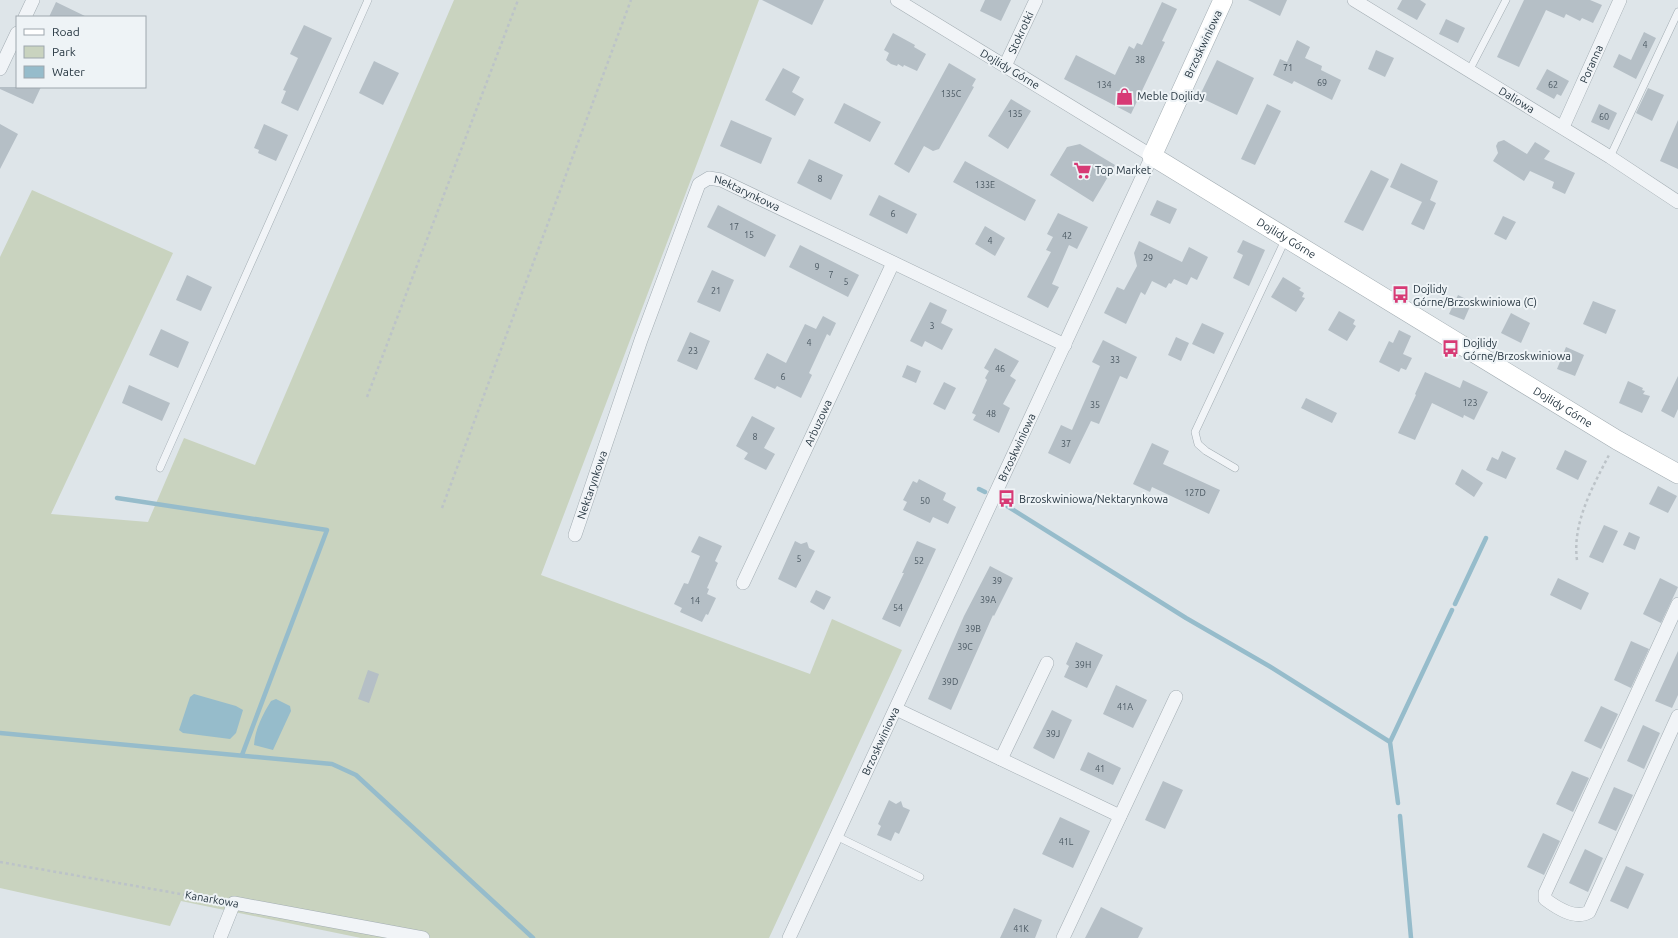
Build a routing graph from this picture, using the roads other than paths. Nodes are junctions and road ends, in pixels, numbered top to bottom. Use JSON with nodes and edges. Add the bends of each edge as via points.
{"nodes":[{"id":1,"x":33,"y":0,"type":"edge"},
{"id":2,"x":368,"y":0,"type":"edge"},
{"id":3,"x":897,"y":0,"type":"edge"},
{"id":4,"x":1036,"y":0,"type":"edge"},
{"id":5,"x":1223,"y":0,"type":"edge"},
{"id":6,"x":1354,"y":0,"type":"edge"},
{"id":7,"x":1506,"y":0,"type":"edge"},
{"id":8,"x":1620,"y":0,"type":"edge"},
{"id":9,"x":1678,"y":12,"type":"edge"},
{"id":10,"x":25,"y":16,"type":"edge"},
{"id":11,"x":16,"y":35,"type":"edge"},
{"id":12,"x":1005,"y":66,"type":"junction"},
{"id":13,"x":0,"y":69,"type":"edge"},
{"id":14,"x":1469,"y":71,"type":"junction"},
{"id":15,"x":1562,"y":127,"type":"junction"},
{"id":16,"x":1152,"y":156,"type":"junction"},
{"id":17,"x":1610,"y":157,"type":"junction"},
{"id":18,"x":1678,"y":202,"type":"edge"},
{"id":19,"x":1286,"y":238,"type":"junction"},
{"id":20,"x":893,"y":263,"type":"junction"},
{"id":21,"x":1065,"y":345,"type":"junction"},
{"id":22,"x":160,"y":468,"type":"dead end"},
{"id":23,"x":1235,"y":468,"type":"dead end"},
{"id":24,"x":1678,"y":474,"type":"edge"},
{"id":25,"x":575,"y":535,"type":"dead end"},
{"id":26,"x":743,"y":583,"type":"dead end"},
{"id":27,"x":1678,"y":604,"type":"edge"},
{"id":28,"x":1047,"y":663,"type":"dead end"},
{"id":29,"x":1176,"y":697,"type":"dead end"},
{"id":30,"x":896,"y":709,"type":"junction"},
{"id":31,"x":1678,"y":716,"type":"edge"},
{"id":32,"x":1002,"y":759,"type":"junction"},
{"id":33,"x":1120,"y":816,"type":"junction"},
{"id":34,"x":836,"y":836,"type":"junction"},
{"id":35,"x":920,"y":877,"type":"dead end"},
{"id":36,"x":220,"y":938,"type":"edge"},
{"id":37,"x":423,"y":938,"type":"edge"},
{"id":38,"x":789,"y":938,"type":"edge"},
{"id":39,"x":1063,"y":938,"type":"edge"}],
"edges":[{"from":1,"to":10,"type":"street"},
{"from":2,"to":22,"type":"lane"},
{"from":3,"to":12,"type":"street","name":"Dojlidy Górne"},
{"from":4,"to":12,"type":"street","name":"Stokrotki"},
{"from":5,"to":16,"type":"street","name":"Brzoskwiniowa"},
{"from":6,"to":14,"type":"street","name":"Daliowa"},
{"from":7,"to":14,"type":"lane"},
{"from":8,"to":15,"type":"street","name":"Poranna"},
{"from":9,"to":17,"type":"lane"},
{"from":11,"to":13,"type":"street"},
{"from":12,"to":16,"type":"street","name":"Dojlidy Górne"},
{"from":14,"to":15,"type":"street","name":"Daliowa"},
{"from":15,"to":17,"type":"street","name":"Daliowa"},
{"from":16,"to":19,"type":"street","name":"Dojlidy Górne"},
{"from":16,"to":21,"type":"street","name":"Brzoskwiniowa"},
{"from":17,"to":18,"type":"street","name":"Daliowa"},
{"from":19,"to":23,"type":"lane","via":[[1195,432],[1198,444]]},
{"from":19,"to":24,"type":"street","name":"Dojlidy Górne","via":[[1617,440]]},
{"from":20,"to":21,"type":"street","name":"Nektarynkowa"},
{"from":20,"to":25,"type":"street","name":"Nektarynkowa","via":[[722,180],[709,178],[699,184],[641,340]]},
{"from":20,"to":26,"type":"street","name":"Arbuzowa"},
{"from":21,"to":30,"type":"street","name":"Brzoskwiniowa"},
{"from":27,"to":31,"type":"street","via":[[1545,893],[1545,899],[1551,904],[1573,914],[1582,915],[1589,912]]},
{"from":28,"to":32,"type":"street"},
{"from":29,"to":33,"type":"street"},
{"from":30,"to":32,"type":"street"},
{"from":30,"to":34,"type":"street","name":"Brzoskwiniowa"},
{"from":32,"to":33,"type":"street"},
{"from":33,"to":39,"type":"street"},
{"from":34,"to":35,"type":"lane"},
{"from":34,"to":38,"type":"street","name":"Brzoskwiniowa"},
{"from":36,"to":37,"type":"street","name":"Kanarkowa","via":[[234,903]]}]}
